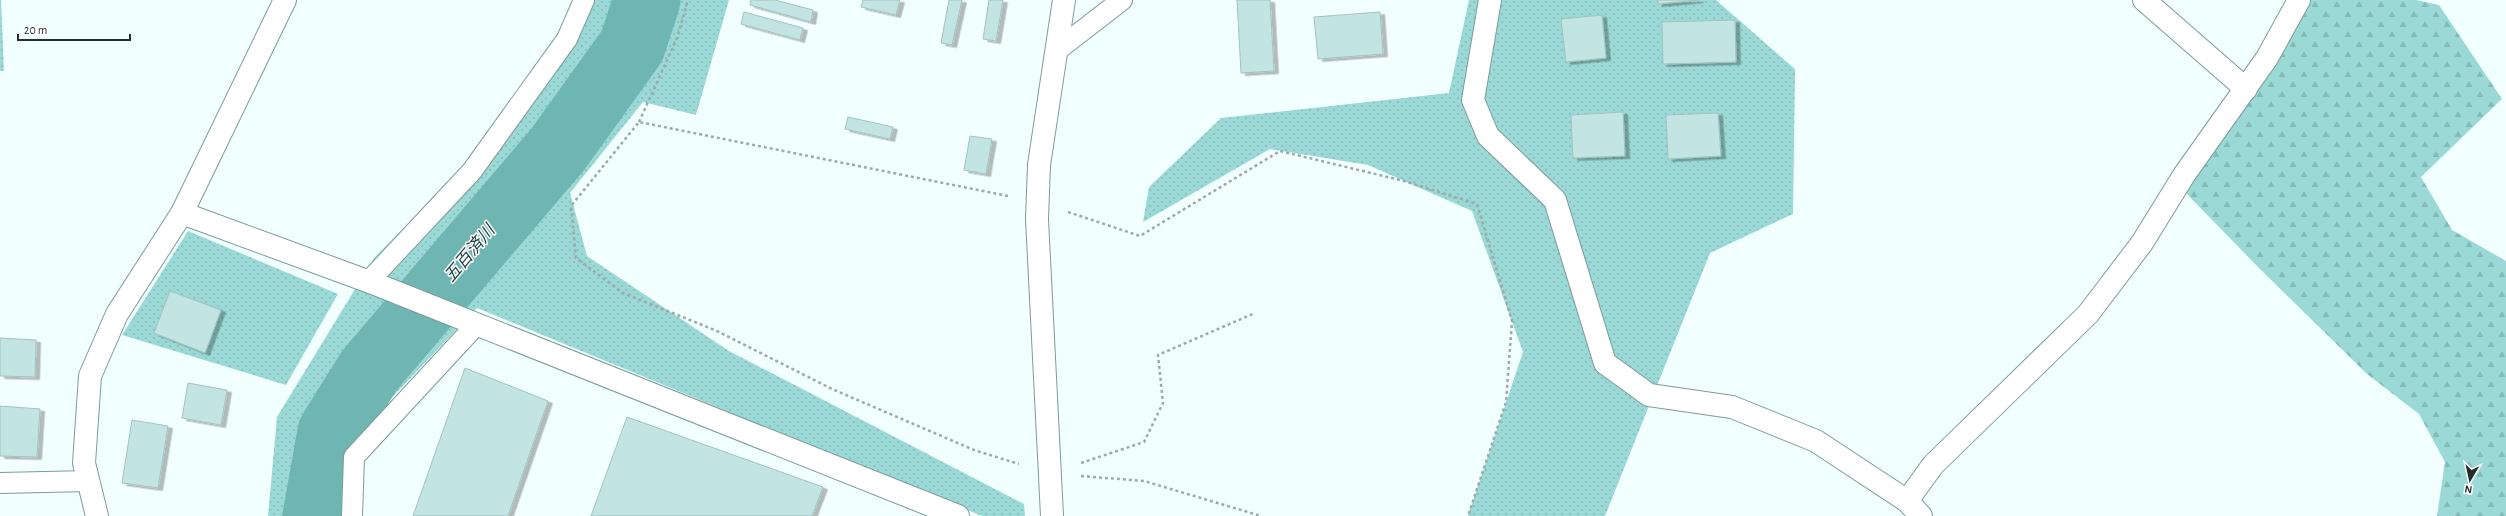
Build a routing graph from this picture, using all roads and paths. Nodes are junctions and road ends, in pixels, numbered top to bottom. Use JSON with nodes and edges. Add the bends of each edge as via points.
{"nodes":[{"id":1,"x":285,"y":0,"type":"edge"},
{"id":2,"x":584,"y":0,"type":"edge"},
{"id":3,"x":688,"y":0,"type":"edge"},
{"id":4,"x":1064,"y":0,"type":"edge"},
{"id":5,"x":1122,"y":0,"type":"edge"},
{"id":6,"x":1490,"y":0,"type":"edge"},
{"id":7,"x":2144,"y":0,"type":"edge"},
{"id":8,"x":2299,"y":0,"type":"edge"},
{"id":9,"x":1056,"y":51,"type":"junction"},
{"id":10,"x":2246,"y":89,"type":"junction"},
{"id":11,"x":639,"y":122,"type":"junction"},
{"id":12,"x":1037,"y":202,"type":"junction"},
{"id":13,"x":182,"y":213,"type":"junction"},
{"id":14,"x":374,"y":283,"type":"junction"},
{"id":15,"x":1255,"y":313,"type":"dead end"},
{"id":16,"x":477,"y":324,"type":"junction"},
{"id":17,"x":1050,"y":473,"type":"junction"},
{"id":18,"x":89,"y":481,"type":"junction"},
{"id":19,"x":0,"y":483,"type":"edge"},
{"id":20,"x":1914,"y":509,"type":"edge"},
{"id":21,"x":97,"y":516,"type":"edge"},
{"id":22,"x":352,"y":516,"type":"edge"},
{"id":23,"x":958,"y":516,"type":"edge"},
{"id":24,"x":1052,"y":516,"type":"edge"},
{"id":25,"x":1261,"y":516,"type":"edge"},
{"id":26,"x":1468,"y":516,"type":"edge"}],
"edges":[{"from":1,"to":13,"type":"street"},
{"from":2,"to":14,"type":"lane","via":[[567,40],[472,171]]},
{"from":3,"to":11,"type":"path","via":[[677,38]]},
{"from":4,"to":9,"type":"street"},
{"from":5,"to":9,"type":"lane"},
{"from":6,"to":20,"type":"street","via":[[1474,100],[1488,136],[1555,200],[1605,363],[1649,395],[1732,407],[1816,441]]},
{"from":7,"to":10,"type":"street"},
{"from":8,"to":10,"type":"street","via":[[2267,58]]},
{"from":9,"to":12,"type":"street","via":[[1039,165]]},
{"from":10,"to":20,"type":"street","via":[[2184,176],[2142,243],[2088,314],[1933,465]]},
{"from":11,"to":12,"type":"path"},
{"from":11,"to":17,"type":"path","via":[[571,206],[576,258],[623,293],[717,331],[832,389],[974,450]]},
{"from":12,"to":17,"type":"street"},
{"from":12,"to":26,"type":"path","via":[[1140,236],[1280,151],[1404,181],[1477,204],[1512,321],[1506,402]]},
{"from":13,"to":14,"type":"street"},
{"from":13,"to":18,"type":"street","via":[[118,314],[90,376],[84,463]]},
{"from":14,"to":16,"type":"street"},
{"from":15,"to":17,"type":"path","via":[[1158,355],[1163,403],[1144,442]]},
{"from":16,"to":22,"type":"lane","via":[[354,457]]},
{"from":16,"to":23,"type":"street"},
{"from":17,"to":24,"type":"street"},
{"from":17,"to":25,"type":"path","via":[[1144,481]]},
{"from":18,"to":19,"type":"lane"},
{"from":18,"to":21,"type":"street"}]}
